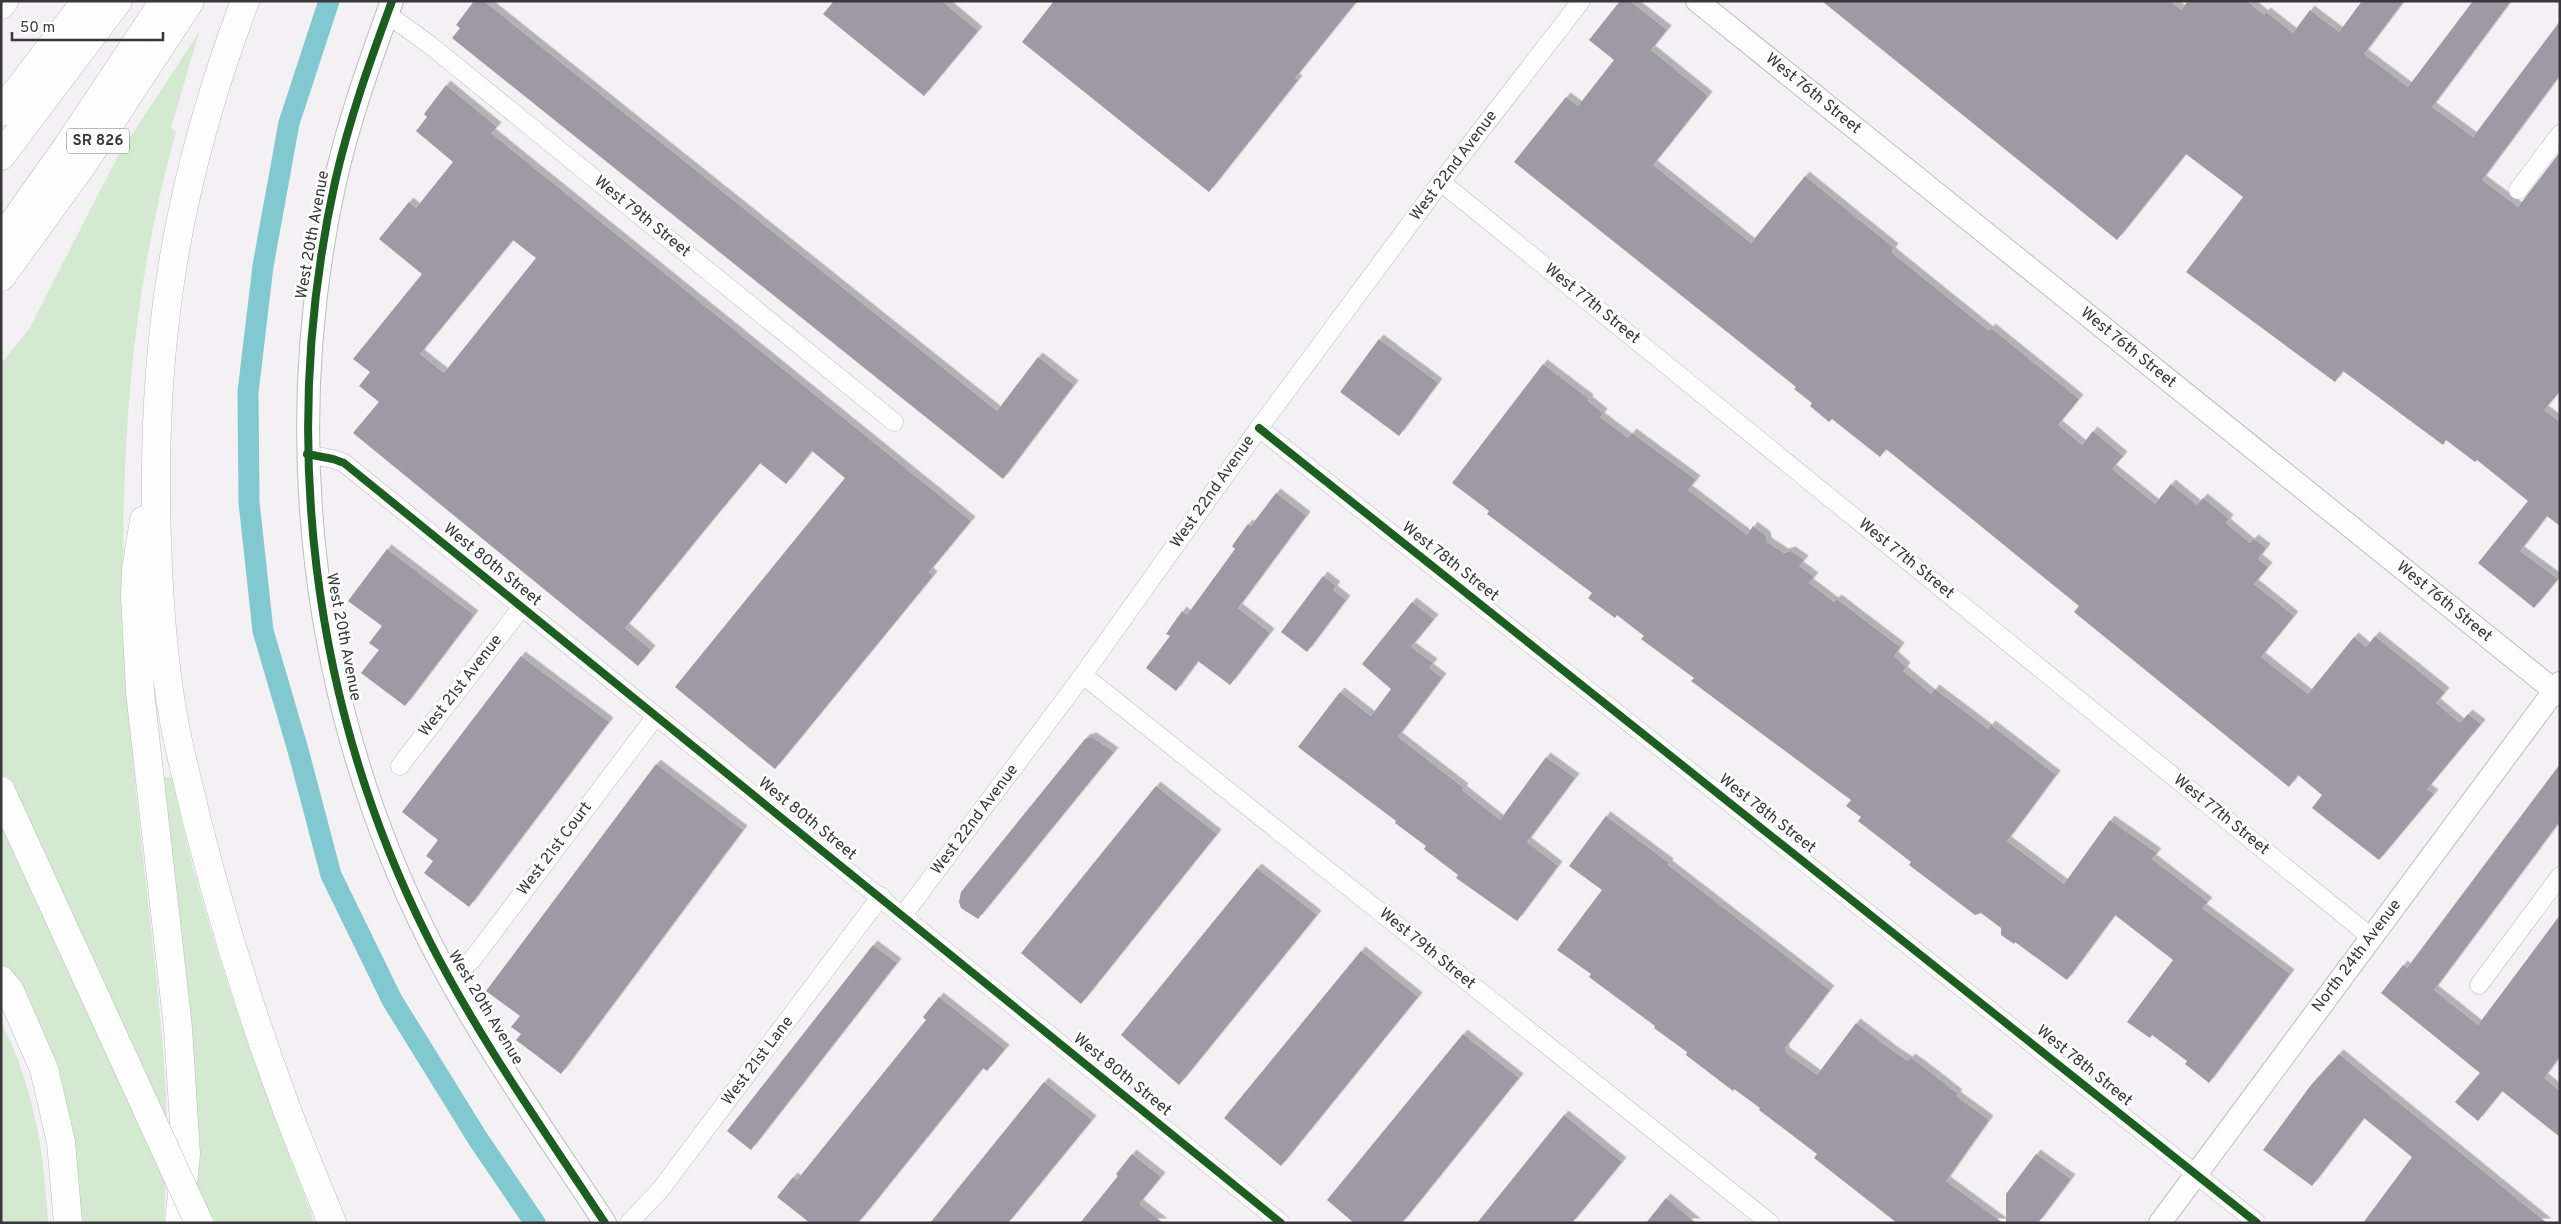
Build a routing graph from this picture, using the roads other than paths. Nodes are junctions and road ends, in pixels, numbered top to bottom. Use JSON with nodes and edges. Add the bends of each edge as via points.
{"nodes":[{"id":1,"x":4,"y":1,"type":"edge"},
{"id":2,"x":86,"y":1,"type":"edge"},
{"id":3,"x":118,"y":1,"type":"edge"},
{"id":4,"x":164,"y":1,"type":"edge"},
{"id":5,"x":190,"y":1,"type":"edge"},
{"id":6,"x":245,"y":1,"type":"edge"},
{"id":7,"x":1581,"y":1,"type":"edge"},
{"id":8,"x":1697,"y":1,"type":"edge"},
{"id":9,"x":1,"y":6,"type":"edge"},
{"id":10,"x":389,"y":8,"type":"edge"},
{"id":11,"x":1,"y":112,"type":"edge"},
{"id":12,"x":2560,"y":134,"type":"edge"},
{"id":13,"x":1,"y":156,"type":"edge"},
{"id":14,"x":1441,"y":182,"type":"junction"},
{"id":15,"x":2518,"y":190,"type":"dead end"},
{"id":16,"x":1,"y":240,"type":"edge"},
{"id":17,"x":1,"y":277,"type":"edge"},
{"id":18,"x":894,"y":422,"type":"dead end"},
{"id":19,"x":1259,"y":428,"type":"junction"},
{"id":20,"x":154,"y":447,"type":"junction"},
{"id":21,"x":307,"y":454,"type":"junction"},
{"id":22,"x":522,"y":607,"type":"junction"},
{"id":23,"x":1083,"y":675,"type":"junction"},
{"id":24,"x":2558,"y":689,"type":"edge"},
{"id":25,"x":656,"y":716,"type":"junction"},
{"id":26,"x":400,"y":766,"type":"dead end"},
{"id":27,"x":1,"y":791,"type":"edge"},
{"id":28,"x":2560,"y":876,"type":"edge"},
{"id":29,"x":881,"y":896,"type":"junction"},
{"id":30,"x":904,"y":914,"type":"junction"},
{"id":31,"x":2371,"y":937,"type":"junction"},
{"id":32,"x":450,"y":979,"type":"junction"},
{"id":33,"x":1,"y":980,"type":"edge"},
{"id":34,"x":2479,"y":986,"type":"dead end"},
{"id":35,"x":2197,"y":1173,"type":"junction"},
{"id":36,"x":68,"y":1223,"type":"edge"},
{"id":37,"x":179,"y":1223,"type":"edge"},
{"id":38,"x":199,"y":1223,"type":"edge"},
{"id":39,"x":332,"y":1223,"type":"edge"},
{"id":40,"x":605,"y":1223,"type":"edge"},
{"id":41,"x":629,"y":1223,"type":"edge"},
{"id":42,"x":1281,"y":1223,"type":"edge"},
{"id":43,"x":1770,"y":1223,"type":"edge"},
{"id":44,"x":2160,"y":1223,"type":"edge"},
{"id":45,"x":2257,"y":1223,"type":"edge"}],
"edges":[{"from":1,"to":9,"type":"highway"},
{"from":2,"to":11,"type":"highway"},
{"from":3,"to":13,"type":"highway"},
{"from":4,"to":16,"type":"highway"},
{"from":5,"to":17,"type":"highway","number":"SR 826","via":[[107,129]]},
{"from":6,"to":20,"type":"highway","via":[[226,52],[187,184],[163,319]]},
{"from":7,"to":14,"type":"street","name":"West 22nd Avenue"},
{"from":8,"to":24,"type":"street","name":"West 76th Street"},
{"from":10,"to":18,"type":"street","name":"West 79th Street","via":[[430,46]]},
{"from":10,"to":21,"type":"street","name":"West 20th Avenue","via":[[348,132],[323,245],[313,324]]},
{"from":12,"to":15,"type":"street"},
{"from":14,"to":19,"type":"street","name":"West 22nd Avenue"},
{"from":14,"to":31,"type":"street","name":"West 77th Street"},
{"from":19,"to":23,"type":"street","name":"West 22nd Avenue"},
{"from":19,"to":35,"type":"street","name":"West 78th Street"},
{"from":20,"to":37,"type":"highway","via":[[135,596],[141,702],[178,1028],[186,1154]]},
{"from":20,"to":39,"type":"highway","via":[[159,611],[178,739],[225,924],[283,1100]]},
{"from":21,"to":22,"type":"street","name":"West 80th Street","via":[[344,463]]},
{"from":21,"to":32,"type":"street","name":"West 20th Avenue","via":[[320,600],[346,722],[385,842],[412,906]]},
{"from":22,"to":25,"type":"street","name":"West 80th Street"},
{"from":22,"to":26,"type":"street","name":"West 21st Avenue"},
{"from":23,"to":30,"type":"street","name":"West 22nd Avenue"},
{"from":23,"to":43,"type":"street","name":"West 79th Street"},
{"from":24,"to":31,"type":"street","name":"North 24th Avenue"},
{"from":25,"to":29,"type":"street","name":"West 80th Street"},
{"from":25,"to":32,"type":"street","name":"West 21st Court","via":[[472,960]]},
{"from":27,"to":38,"type":"highway","bridge":true},
{"from":28,"to":34,"type":"street"},
{"from":29,"to":30,"type":"street","name":"West 80th Street"},
{"from":29,"to":41,"type":"street","name":"West 21st Lane","via":[[661,1189]]},
{"from":30,"to":42,"type":"street","name":"West 80th Street"},
{"from":31,"to":35,"type":"street","name":"North 24th Avenue"},
{"from":32,"to":40,"type":"street","name":"West 20th Avenue","via":[[495,1055]]},
{"from":33,"to":36,"type":"highway","via":[[10,991],[44,1069],[61,1142]]},
{"from":35,"to":44,"type":"street","name":"North 24th Avenue"},
{"from":35,"to":45,"type":"street","name":"West 78th Street"}]}
